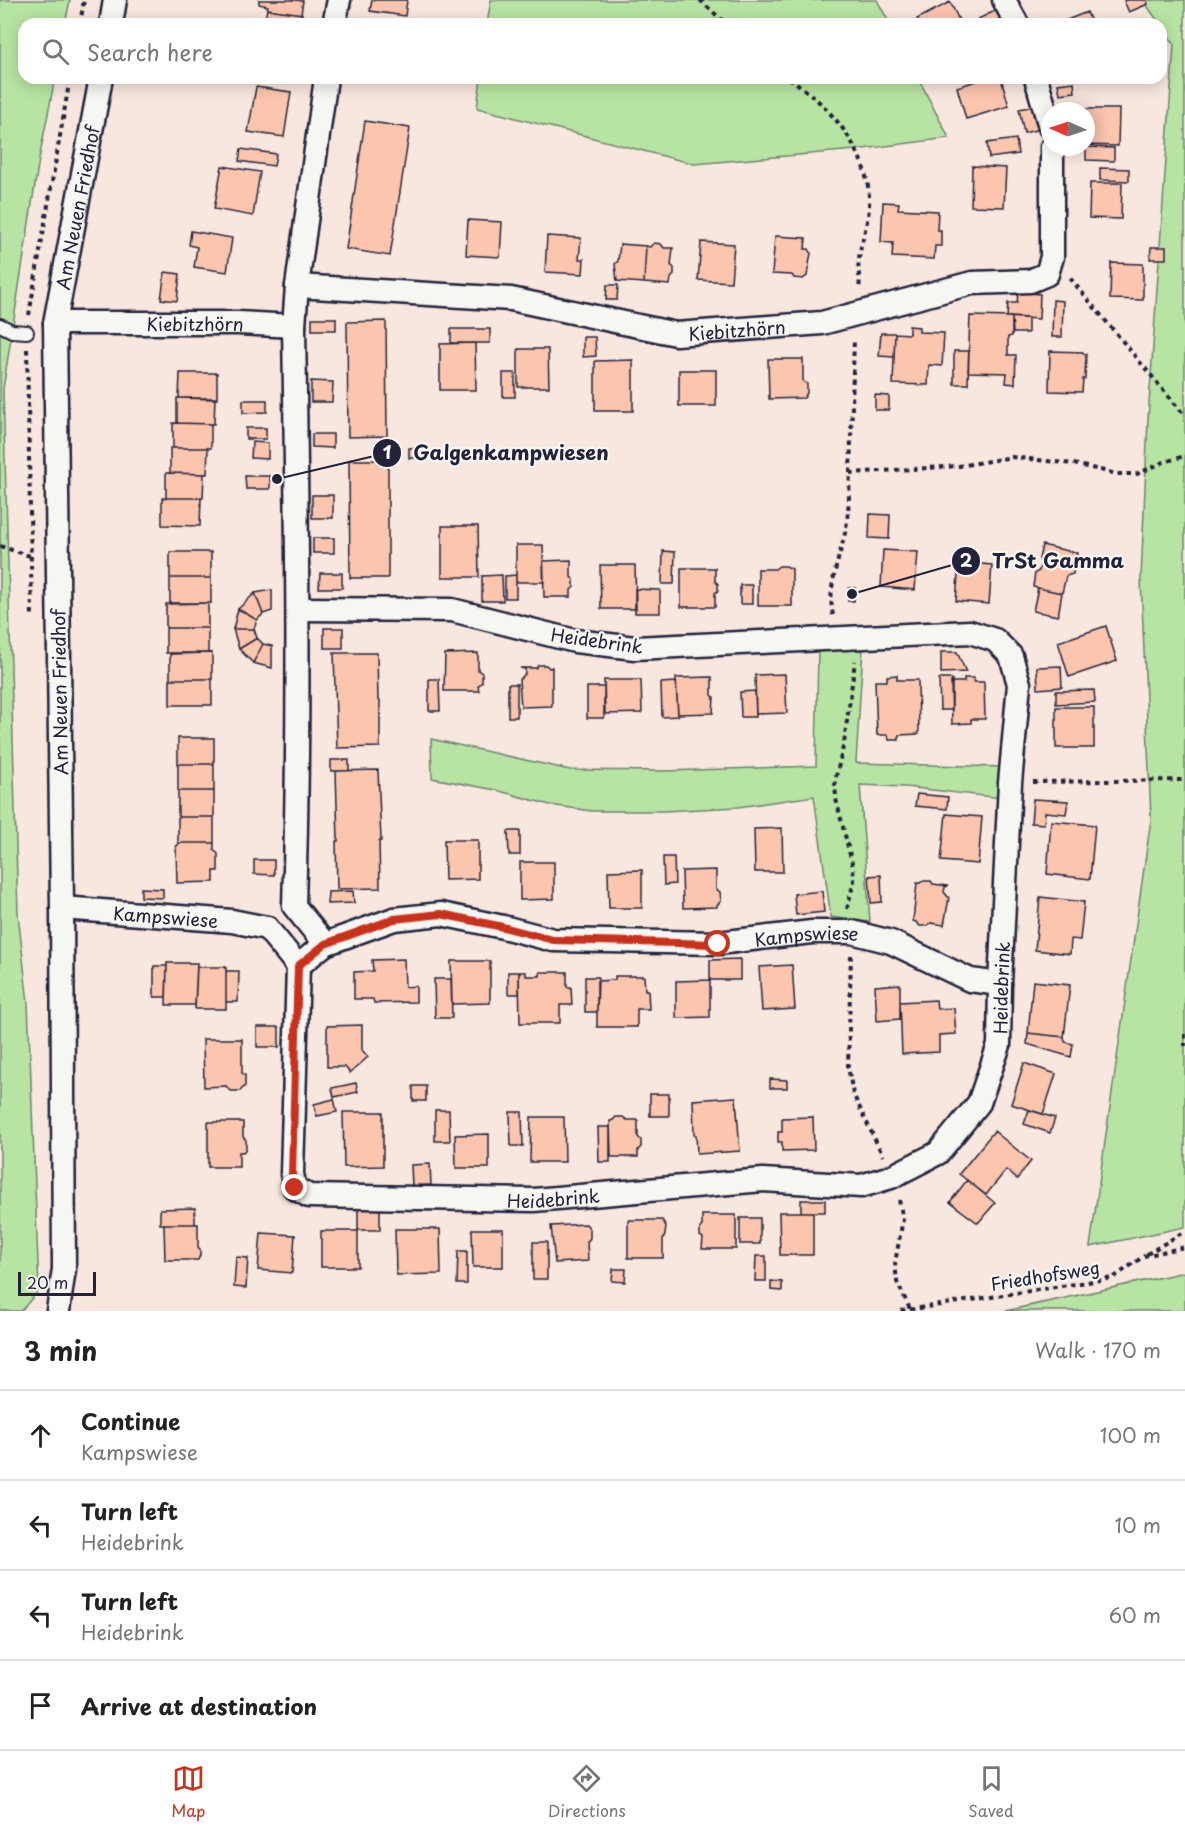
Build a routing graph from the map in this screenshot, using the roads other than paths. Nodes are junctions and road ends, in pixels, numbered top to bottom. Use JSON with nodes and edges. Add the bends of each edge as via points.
{"nodes":[{"id":1,"x":115,"y":0,"type":"edge"},
{"id":2,"x":339,"y":0,"type":"edge"},
{"id":3,"x":1004,"y":0,"type":"edge"},
{"id":4,"x":112,"y":18,"type":"edge"},
{"id":5,"x":335,"y":18,"type":"edge"},
{"id":6,"x":1014,"y":18,"type":"edge"},
{"id":7,"x":100,"y":84,"type":"edge"},
{"id":8,"x":325,"y":84,"type":"edge"},
{"id":9,"x":1038,"y":84,"type":"edge"},
{"id":10,"x":1043,"y":102,"type":"edge"},
{"id":11,"x":1052,"y":156,"type":"edge"},
{"id":12,"x":297,"y":286,"type":"junction"},
{"id":13,"x":55,"y":323,"type":"junction"},
{"id":14,"x":0,"y":325,"type":"edge"},
{"id":15,"x":294,"y":326,"type":"junction"},
{"id":16,"x":27,"y":332,"type":"dead end"},
{"id":17,"x":298,"y":609,"type":"junction"},
{"id":18,"x":294,"y":906,"type":"junction"},
{"id":19,"x":62,"y":908,"type":"junction"},
{"id":20,"x":267,"y":928,"type":"junction"},
{"id":21,"x":325,"y":944,"type":"junction"},
{"id":22,"x":298,"y":966,"type":"junction"},
{"id":23,"x":1000,"y":984,"type":"junction"},
{"id":24,"x":58,"y":1311,"type":"edge"}],
"edges":[{"from":1,"to":4,"type":"street"},
{"from":2,"to":5,"type":"street"},
{"from":3,"to":6,"type":"street"},
{"from":7,"to":13,"type":"street","name":"Am Neuen Friedhof"},
{"from":8,"to":12,"type":"street"},
{"from":9,"to":10,"type":"street"},
{"from":11,"to":12,"type":"street","name":"Kiebitzhörn","via":[[1052,257],[1047,274],[1030,281],[972,284],[822,323],[675,334],[511,299]]},
{"from":12,"to":15,"type":"street"},
{"from":13,"to":15,"type":"street","name":"Kiebitzhörn"},
{"from":13,"to":19,"type":"street","name":"Am Neuen Friedhof"},
{"from":14,"to":16,"type":"lane"},
{"from":15,"to":17,"type":"street"},
{"from":17,"to":18,"type":"street"},
{"from":17,"to":23,"type":"street","name":"Heidebrink","via":[[452,610],[575,641],[635,648],[970,632],[995,640],[1011,656],[1019,684]]},
{"from":18,"to":20,"type":"street"},
{"from":18,"to":21,"type":"street"},
{"from":19,"to":20,"type":"street","name":"Kampswiese","via":[[232,921]]},
{"from":19,"to":24,"type":"street","name":"Am Neuen Friedhof","via":[[64,1269]]},
{"from":20,"to":22,"type":"street"},
{"from":21,"to":22,"type":"street"},
{"from":21,"to":23,"type":"street","name":"Kampswiese","via":[[394,919],[441,914],[553,940],[718,944],[812,932],[852,932],[891,942],[970,980]]},
{"from":22,"to":23,"type":"street","name":"Heidebrink","via":[[292,1174],[295,1188],[309,1196],[534,1200],[763,1180],[861,1186],[891,1178],[938,1153],[979,1103],[999,1045]]}]}
